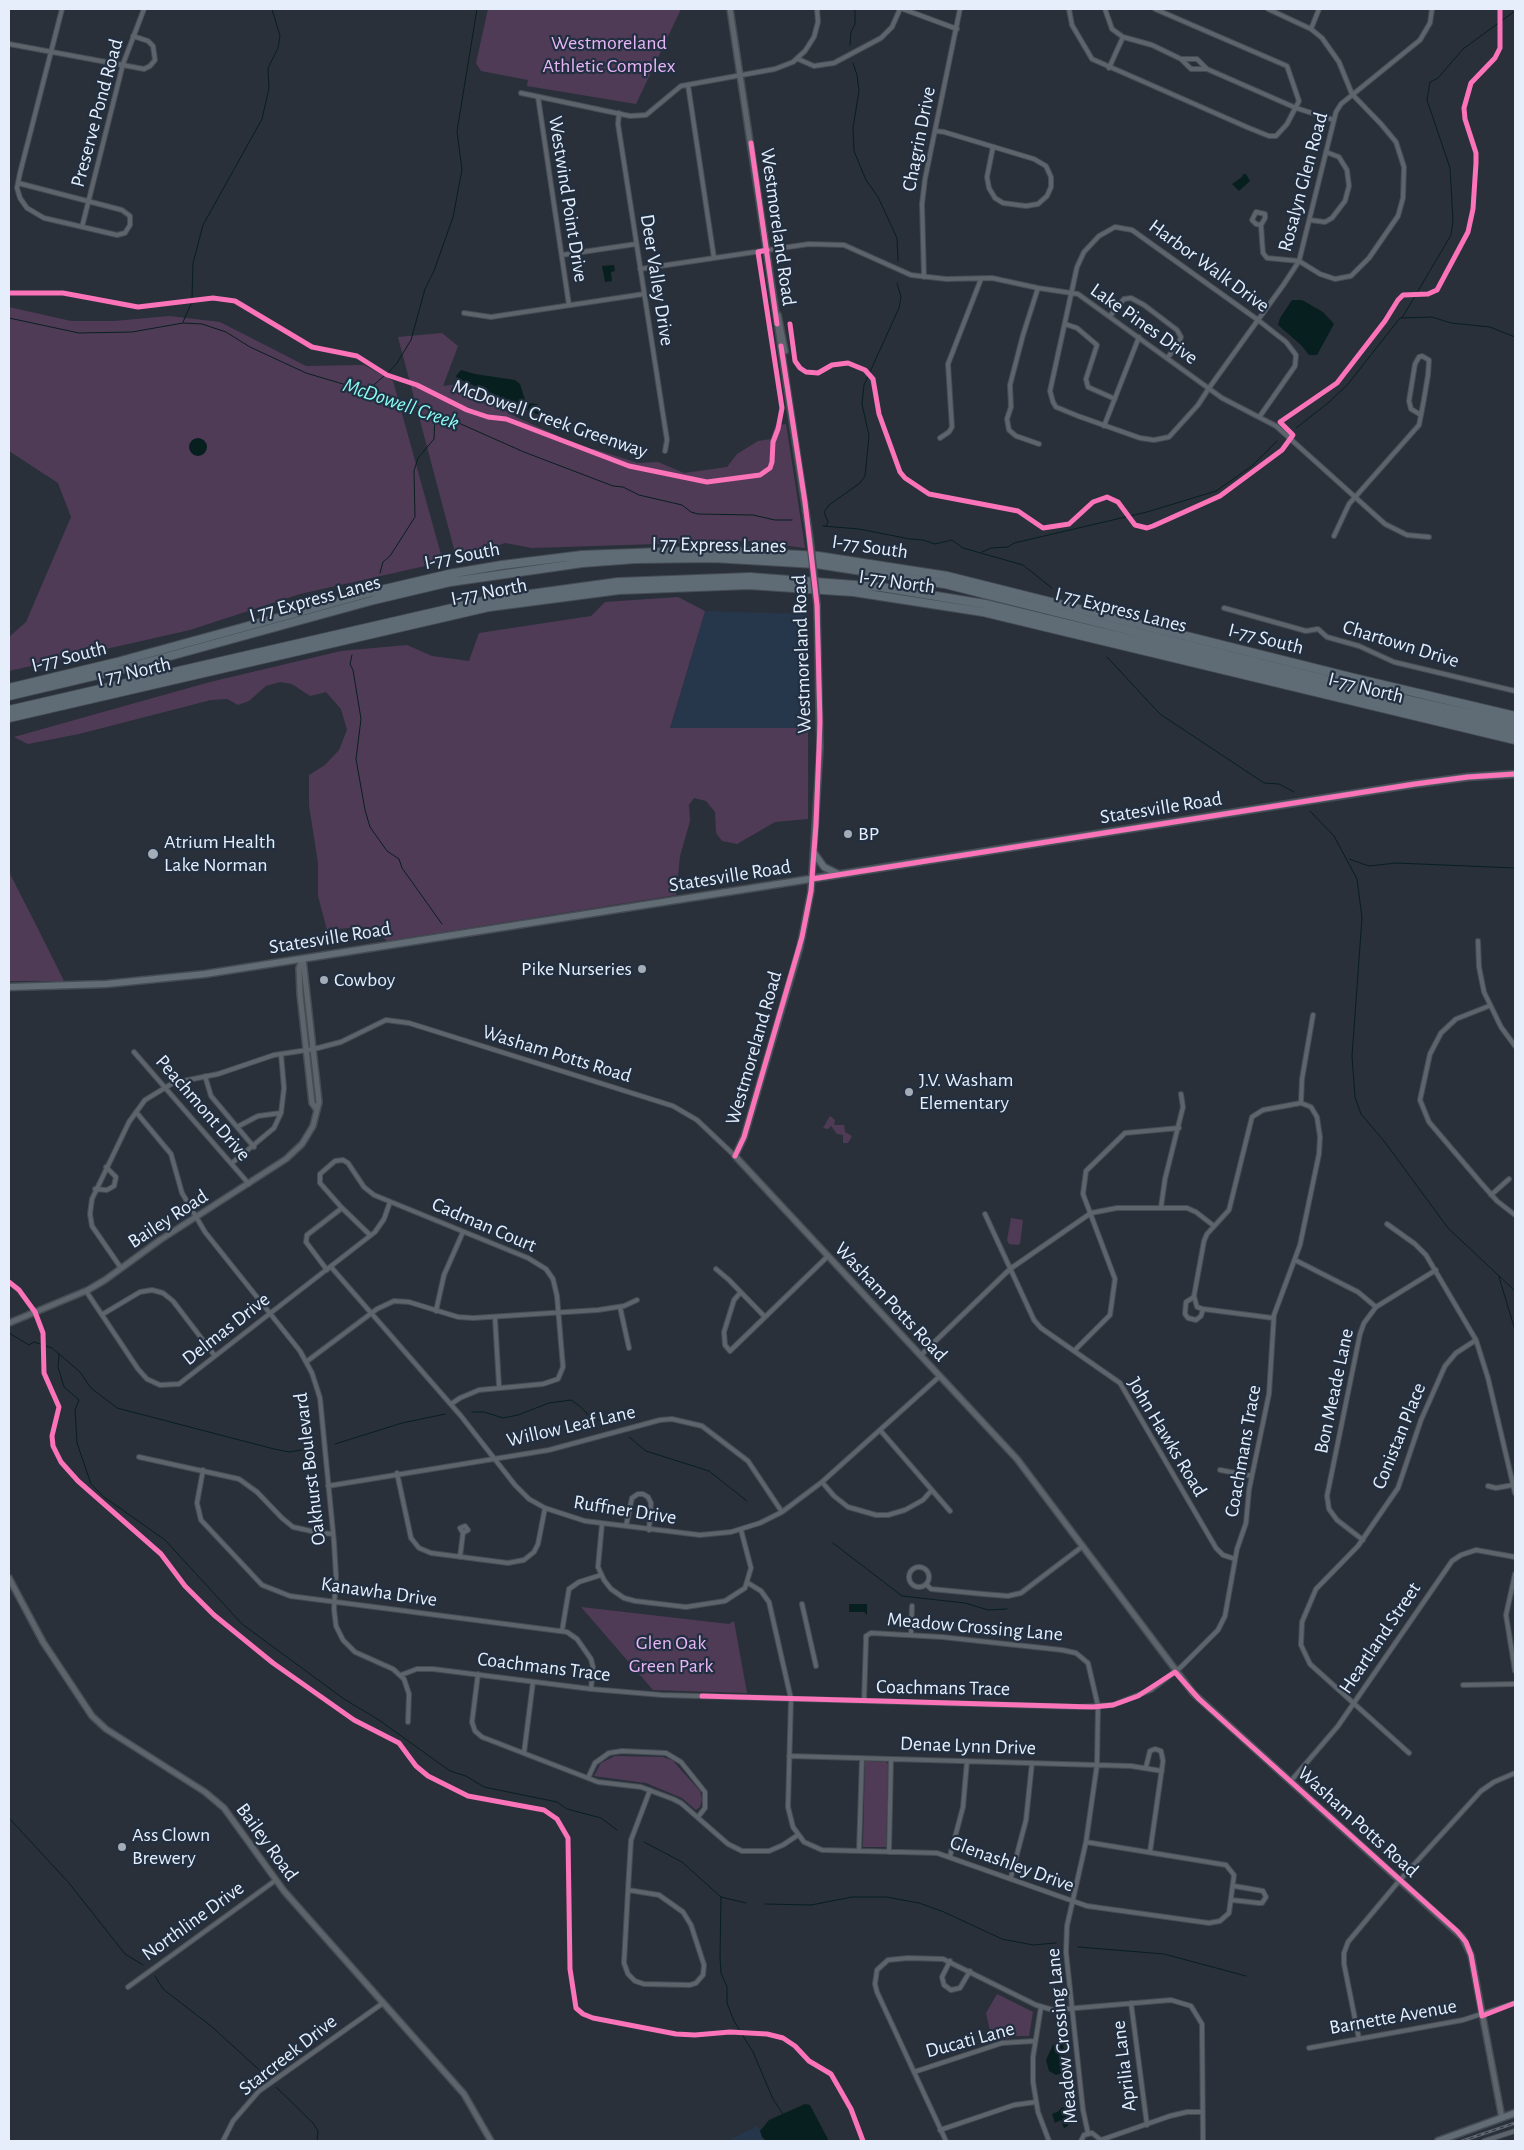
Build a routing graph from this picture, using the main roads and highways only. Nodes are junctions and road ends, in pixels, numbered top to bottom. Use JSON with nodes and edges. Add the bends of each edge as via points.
{"nodes":[{"id":1,"x":315,"y":639,"type":"junction"},
{"id":2,"x":266,"y":658,"type":"junction"},
{"id":3,"x":1269,"y":665,"type":"junction"},
{"id":4,"x":1331,"y":673,"type":"junction"},
{"id":5,"x":9,"y":688,"type":"edge"},
{"id":6,"x":11,"y":695,"type":"edge"},
{"id":7,"x":9,"y":710,"type":"edge"},
{"id":8,"x":1515,"y":716,"type":"edge"},
{"id":9,"x":9,"y":718,"type":"edge"},
{"id":10,"x":1515,"y":724,"type":"edge"},
{"id":11,"x":1515,"y":734,"type":"edge"},
{"id":12,"x":1515,"y":740,"type":"edge"},
{"id":13,"x":1515,"y":774,"type":"edge"},
{"id":14,"x":814,"y":852,"type":"road end"},
{"id":15,"x":840,"y":874,"type":"junction"},
{"id":16,"x":9,"y":986,"type":"edge"},
{"id":17,"x":1515,"y":2113,"type":"edge"},
{"id":18,"x":1438,"y":2141,"type":"edge"}],
"edges":[{"from":1,"to":2,"type":"highway"},
{"from":1,"to":7,"type":"highway","name":"I 77 Express Lanes"},
{"from":1,"to":11,"type":"highway","name":"I 77 Express Lanes","via":[[488,600],[575,586],[750,577],[829,582],[907,590],[985,604]]},
{"from":2,"to":9,"type":"highway","name":"I 77 North"},
{"from":2,"to":12,"type":"highway","name":"I-77 North","via":[[464,613],[566,595],[671,586],[802,588],[906,598],[983,612]]},
{"from":3,"to":4,"type":"highway"},
{"from":3,"to":6,"type":"highway","name":"I 77 Express Lanes","via":[[920,579],[792,562],[661,558],[556,566],[433,586],[348,606],[119,670]]},
{"from":3,"to":10,"type":"highway","name":"I 77 Express Lanes"},
{"from":4,"to":5,"type":"highway","name":"I-77 South","via":[[1000,588],[921,571],[801,555],[687,550],[556,558],[440,576]]},
{"from":4,"to":8,"type":"highway","name":"I-77 South"},
{"from":13,"to":15,"type":"main road","name":"Statesville Road","via":[[1420,783]]},
{"from":14,"to":15,"type":"main road","via":[[824,867]]},
{"from":15,"to":16,"type":"main road","name":"Statesville Road","via":[[303,959],[142,981]]},
{"from":17,"to":18,"type":"main road"}]}
